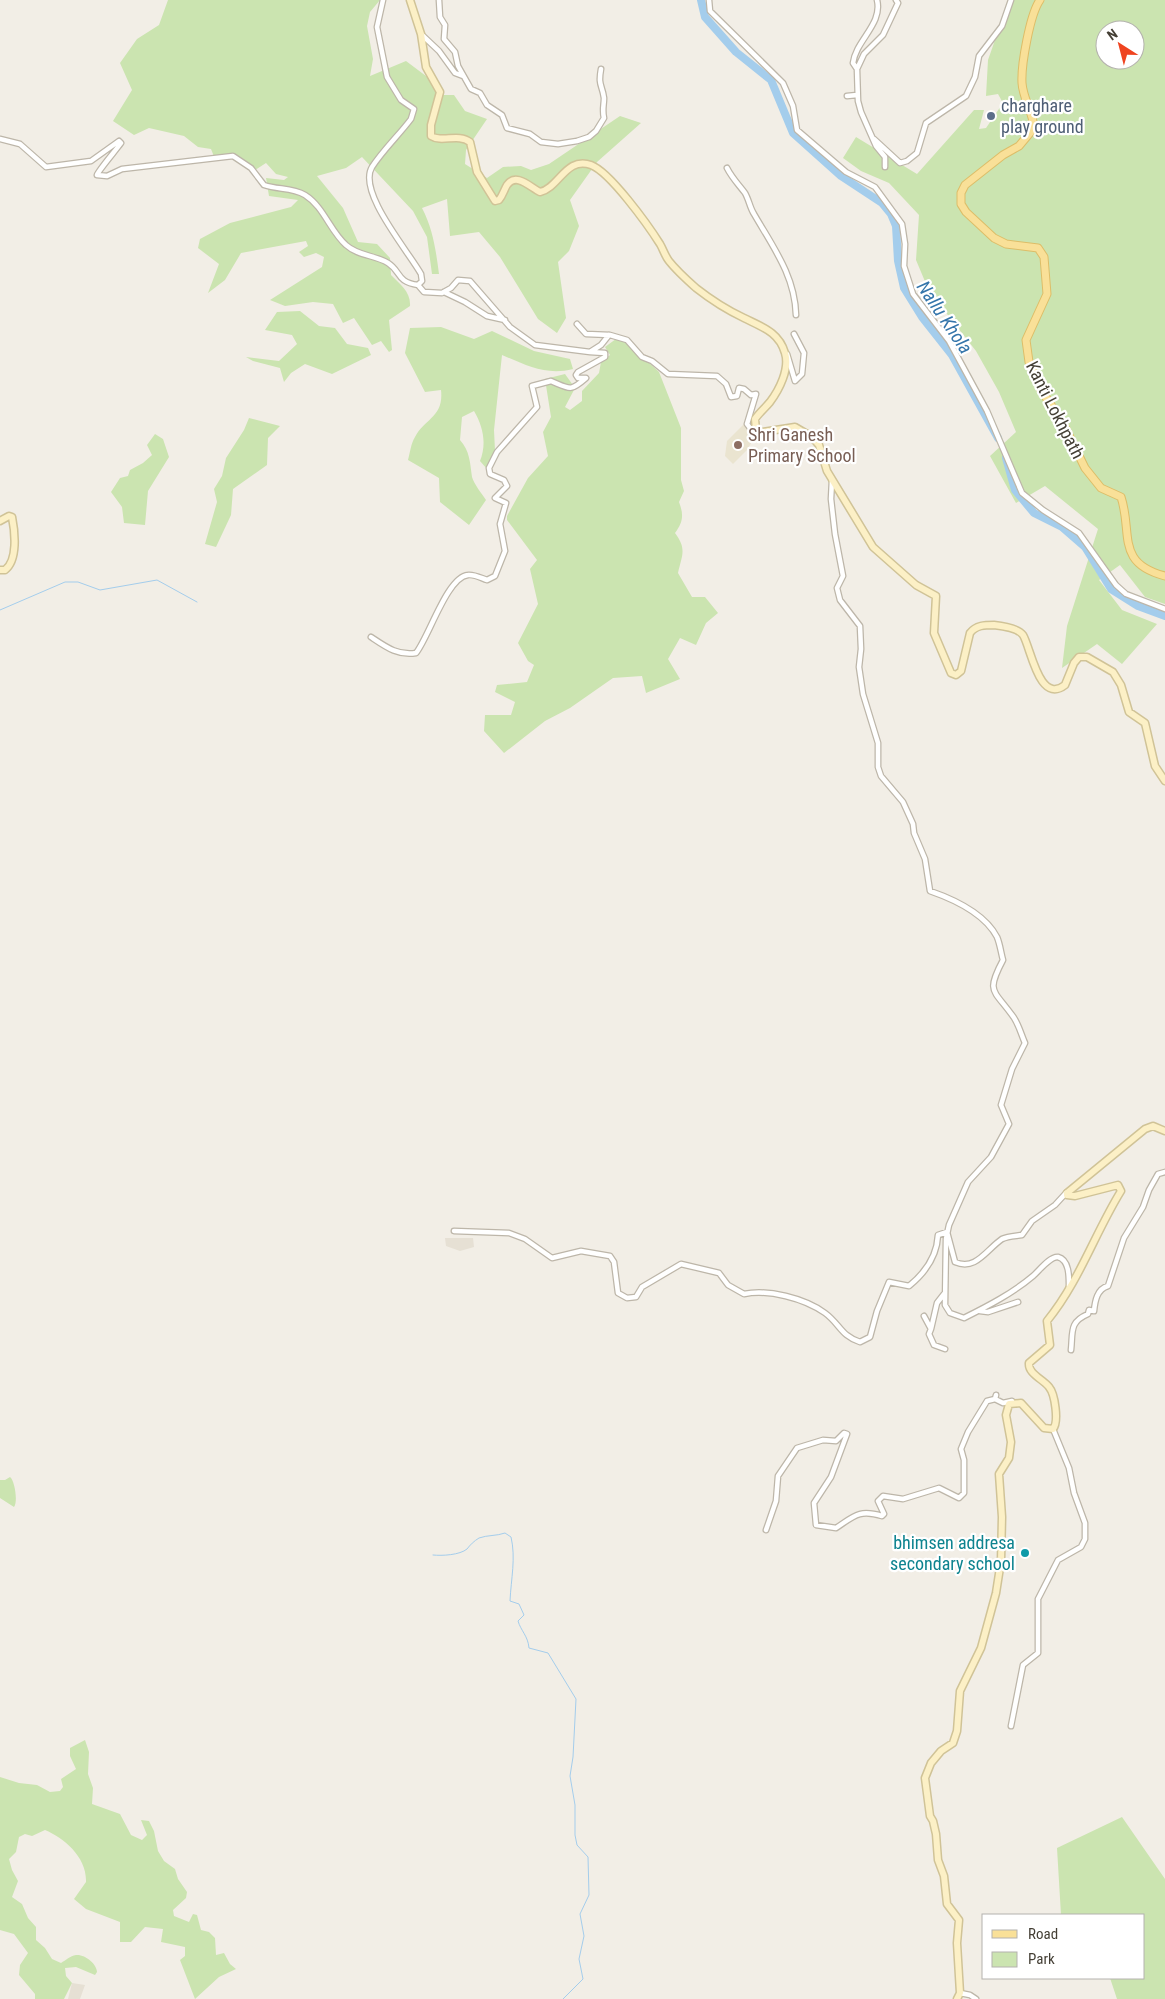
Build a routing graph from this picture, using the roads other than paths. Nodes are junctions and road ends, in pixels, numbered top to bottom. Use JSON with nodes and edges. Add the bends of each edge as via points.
{"nodes":[{"id":1,"x":382,"y":0,"type":"edge"},
{"id":2,"x":410,"y":0,"type":"edge"},
{"id":3,"x":439,"y":0,"type":"edge"},
{"id":4,"x":709,"y":0,"type":"edge"},
{"id":5,"x":877,"y":0,"type":"edge"},
{"id":6,"x":896,"y":0,"type":"edge"},
{"id":7,"x":1011,"y":0,"type":"edge"},
{"id":8,"x":1040,"y":0,"type":"edge"},
{"id":9,"x":421,"y":34,"type":"junction"},
{"id":10,"x":601,"y":69,"type":"dead end"},
{"id":11,"x":857,"y":69,"type":"junction"},
{"id":12,"x":463,"y":76,"type":"junction"},
{"id":13,"x":857,"y":95,"type":"junction"},
{"id":14,"x":847,"y":96,"type":"dead end"},
{"id":15,"x":0,"y":139,"type":"edge"},
{"id":16,"x":874,"y":139,"type":"junction"},
{"id":17,"x":885,"y":166,"type":"dead end"},
{"id":18,"x":727,"y":168,"type":"dead end"},
{"id":19,"x":418,"y":285,"type":"junction"},
{"id":20,"x":444,"y":292,"type":"junction"},
{"id":21,"x":796,"y":315,"type":"dead end"},
{"id":22,"x":506,"y":320,"type":"junction"},
{"id":23,"x":576,"y":324,"type":"dead end"},
{"id":24,"x":794,"y":334,"type":"dead end"},
{"id":25,"x":610,"y":335,"type":"junction"},
{"id":26,"x":785,"y":351,"type":"junction"},
{"id":27,"x":590,"y":352,"type":"junction"},
{"id":28,"x":756,"y":430,"type":"junction"},
{"id":29,"x":832,"y":480,"type":"junction"},
{"id":30,"x":0,"y":521,"type":"edge"},
{"id":31,"x":0,"y":570,"type":"edge"},
{"id":32,"x":1165,"y":576,"type":"edge"},
{"id":33,"x":1165,"y":609,"type":"edge"},
{"id":34,"x":372,"y":637,"type":"dead end"},
{"id":35,"x":1165,"y":781,"type":"edge"},
{"id":36,"x":1165,"y":1131,"type":"edge"},
{"id":37,"x":1165,"y":1172,"type":"edge"},
{"id":38,"x":1067,"y":1193,"type":"junction"},
{"id":39,"x":454,"y":1231,"type":"dead end"},
{"id":40,"x":947,"y":1232,"type":"junction"},
{"id":41,"x":1068,"y":1288,"type":"junction"},
{"id":42,"x":944,"y":1294,"type":"junction"},
{"id":43,"x":1018,"y":1302,"type":"dead end"},
{"id":44,"x":980,"y":1311,"type":"junction"},
{"id":45,"x":924,"y":1316,"type":"dead end"},
{"id":46,"x":931,"y":1329,"type":"junction"},
{"id":47,"x":945,"y":1349,"type":"dead end"},
{"id":48,"x":1071,"y":1350,"type":"dead end"},
{"id":49,"x":1021,"y":1403,"type":"junction"},
{"id":50,"x":1053,"y":1429,"type":"junction"},
{"id":51,"x":766,"y":1530,"type":"dead end"},
{"id":52,"x":1010,"y":1726,"type":"dead end"},
{"id":53,"x":958,"y":1996,"type":"edge"},
{"id":54,"x":976,"y":1999,"type":"edge"}],
"edges":[{"from":1,"to":19,"type":"street","via":[[377,27],[387,77],[401,100],[414,109],[411,119],[371,169],[371,189],[380,212],[420,274],[422,281]]},
{"from":2,"to":9,"type":"main road"},
{"from":3,"to":12,"type":"street","via":[[440,17],[445,25],[444,39],[455,52]]},
{"from":4,"to":33,"type":"street","via":[[710,11],[783,83],[793,106],[797,130],[846,172],[875,187],[902,224],[904,266],[913,294],[949,341],[987,411],[1022,493],[1079,532],[1121,590]]},
{"from":5,"to":11,"type":"street","via":[[879,9],[872,26],[854,55],[853,63]]},
{"from":6,"to":11,"type":"street","via":[[898,2],[883,36],[864,54]]},
{"from":7,"to":16,"type":"street","via":[[1002,26],[980,56],[966,96],[926,123],[917,153],[900,163]]},
{"from":8,"to":32,"type":"main road","name":"Kanti Lokhpath","via":[[1029,28],[1022,84],[1034,117],[1034,128],[1019,146],[965,185],[961,204],[994,238],[1006,244],[1038,248],[1044,257],[1047,294],[1026,340],[1028,362],[1085,468],[1101,488],[1121,497],[1125,535],[1138,563],[1152,573]]},
{"from":9,"to":12,"type":"street","via":[[455,73]]},
{"from":9,"to":26,"type":"main road","via":[[426,67],[440,92],[431,136],[462,138],[470,142],[477,172],[494,201],[499,200],[508,184],[515,179],[540,192],[569,168],[584,164],[596,167],[622,194],[668,260],[696,288],[773,333]]},
{"from":10,"to":12,"type":"street","via":[[598,84],[604,98],[604,118],[596,131],[577,141],[551,144],[507,128],[502,115],[471,89]]},
{"from":11,"to":13,"type":"street"},
{"from":13,"to":14,"type":"street"},
{"from":13,"to":16,"type":"street"},
{"from":15,"to":19,"type":"street","via":[[20,144],[46,167],[91,161],[119,141],[121,143],[108,162],[98,170],[97,175],[102,176],[122,169],[233,156],[250,168],[264,185],[295,190],[307,196],[349,248],[387,262],[406,283]]},
{"from":16,"to":17,"type":"street","via":[[885,157]]},
{"from":18,"to":21,"type":"street","via":[[745,193],[791,280]]},
{"from":19,"to":20,"type":"street","via":[[424,292]]},
{"from":20,"to":22,"type":"street","via":[[487,316]]},
{"from":20,"to":22,"type":"street","via":[[458,280],[470,281]]},
{"from":22,"to":27,"type":"street","via":[[535,345]]},
{"from":23,"to":25,"type":"street","via":[[586,334]]},
{"from":24,"to":26,"type":"street","via":[[804,353],[802,374],[795,381],[790,358]]},
{"from":25,"to":27,"type":"street"},
{"from":25,"to":28,"type":"street","via":[[627,340],[642,357],[668,374],[717,376],[726,384],[731,397],[737,396],[739,388],[750,395],[756,394],[747,424]]},
{"from":26,"to":28,"type":"main road","via":[[786,368],[775,394],[755,419]]},
{"from":27,"to":34,"type":"street","via":[[605,354],[605,357],[578,372],[578,378],[586,378],[574,388],[551,380],[532,386],[537,407],[497,452],[489,468],[490,474],[504,480],[506,486],[495,498],[506,503],[500,524],[505,551],[495,576],[487,580],[469,575],[460,578],[445,595],[423,645],[416,653],[396,652]]},
{"from":28,"to":29,"type":"main road","via":[[795,427],[805,431],[818,445]]},
{"from":29,"to":35,"type":"main road","via":[[873,547],[916,585],[936,596],[934,633],[951,673],[956,675],[961,671],[970,633],[983,625],[1013,629],[1022,634],[1042,681],[1050,688],[1065,685],[1079,657],[1103,664],[1116,677],[1129,712],[1145,723],[1155,766]]},
{"from":29,"to":40,"type":"street","via":[[834,526],[843,576],[837,588],[840,600],[860,626],[859,667],[863,694],[878,743],[877,761],[881,776],[903,802],[913,824],[925,859],[930,891],[953,899],[984,922],[997,937],[1003,960],[993,979],[994,994],[1014,1016],[1025,1044],[1012,1069],[1001,1104],[1009,1124],[991,1157],[968,1182]]},
{"from":30,"to":31,"type":"main road","via":[[12,517],[16,539],[10,566]]},
{"from":36,"to":38,"type":"main road","via":[[1153,1126],[1145,1129]]},
{"from":37,"to":48,"type":"street","via":[[1158,1174],[1124,1238],[1108,1286],[1096,1297],[1094,1311],[1089,1310],[1088,1314],[1076,1319]]},
{"from":38,"to":40,"type":"street","via":[[1032,1220],[1022,1235],[1005,1238],[976,1263],[964,1266],[955,1262]]},
{"from":38,"to":41,"type":"main road","via":[[1075,1196],[1118,1185],[1121,1190],[1103,1220],[1094,1246]]},
{"from":39,"to":40,"type":"street","via":[[510,1233],[525,1238],[552,1258],[581,1251],[610,1256],[614,1262],[618,1293],[627,1298],[636,1297],[642,1287],[681,1264],[710,1270],[719,1273],[728,1285],[744,1294],[768,1293],[809,1304],[826,1314],[848,1338],[860,1342],[870,1337],[889,1282],[909,1286],[925,1274],[936,1250],[938,1235]]},
{"from":40,"to":42,"type":"street"},
{"from":41,"to":44,"type":"street","via":[[1064,1261],[1053,1258],[1032,1277]]},
{"from":41,"to":50,"type":"main road","via":[[1048,1321],[1050,1345],[1029,1363],[1031,1371],[1050,1388],[1057,1418]]},
{"from":42,"to":44,"type":"street","via":[[950,1313],[964,1318]]},
{"from":42,"to":46,"type":"street","via":[[937,1303]]},
{"from":43,"to":44,"type":"street","via":[[988,1312]]},
{"from":45,"to":46,"type":"street"},
{"from":46,"to":47,"type":"street","via":[[929,1334],[934,1345]]},
{"from":49,"to":50,"type":"main road","via":[[1044,1428]]},
{"from":49,"to":51,"type":"street","via":[[1003,1402],[995,1397],[987,1402],[961,1449],[964,1494],[959,1498],[939,1488],[903,1499],[883,1496],[878,1502],[882,1516],[859,1512],[836,1528],[816,1524],[814,1503],[831,1477],[847,1434],[836,1441],[823,1440],[797,1448],[778,1476],[776,1501]]},
{"from":49,"to":53,"type":"main road","via":[[1009,1404],[1006,1414],[1011,1442],[1009,1458],[999,1474],[1001,1560],[996,1593],[981,1648],[960,1692],[953,1743],[931,1763],[925,1778],[947,1904],[958,1918]]},
{"from":50,"to":52,"type":"street","via":[[1069,1468],[1085,1539],[1081,1547],[1058,1560],[1038,1599],[1038,1653],[1023,1665]]},
{"from":53,"to":54,"type":"street","via":[[970,1995]]}]}
